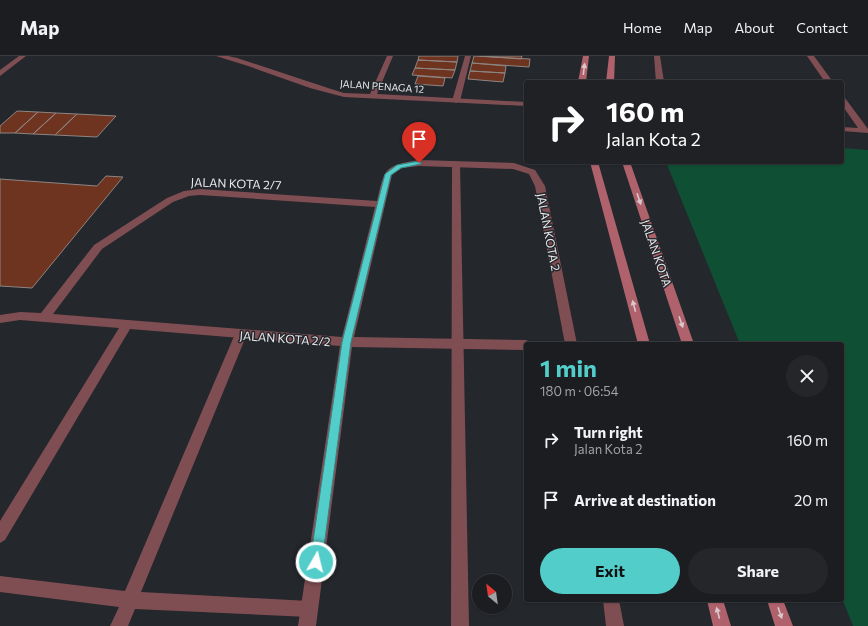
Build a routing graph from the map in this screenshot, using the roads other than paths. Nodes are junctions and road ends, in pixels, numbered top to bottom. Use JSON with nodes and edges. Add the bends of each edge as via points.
{"nodes":[{"id":1,"x":23,"y":56,"type":"edge"},
{"id":2,"x":219,"y":56,"type":"edge"},
{"id":3,"x":390,"y":56,"type":"edge"},
{"id":4,"x":468,"y":56,"type":"edge"},
{"id":5,"x":586,"y":56,"type":"edge"},
{"id":6,"x":612,"y":56,"type":"edge"},
{"id":7,"x":657,"y":56,"type":"edge"},
{"id":8,"x":810,"y":56,"type":"edge"},
{"id":9,"x":0,"y":74,"type":"edge"},
{"id":10,"x":582,"y":80,"type":"edge"},
{"id":11,"x":610,"y":80,"type":"edge"},
{"id":12,"x":660,"y":80,"type":"edge"},
{"id":13,"x":828,"y":80,"type":"edge"},
{"id":14,"x":372,"y":97,"type":"junction"},
{"id":15,"x":456,"y":101,"type":"junction"},
{"id":16,"x":844,"y":103,"type":"edge"},
{"id":17,"x":524,"y":104,"type":"edge"},
{"id":18,"x":844,"y":129,"type":"edge"},
{"id":19,"x":866,"y":131,"type":"edge"},
{"id":20,"x":456,"y":164,"type":"junction"},
{"id":21,"x":595,"y":164,"type":"edge"},
{"id":22,"x":627,"y":164,"type":"edge"},
{"id":23,"x":381,"y":204,"type":"junction"},
{"id":24,"x":44,"y":318,"type":"junction"},
{"id":25,"x":0,"y":319,"type":"edge"},
{"id":26,"x":127,"y":325,"type":"junction"},
{"id":27,"x":241,"y":334,"type":"junction"},
{"id":28,"x":347,"y":342,"type":"junction"},
{"id":29,"x":571,"y":342,"type":"edge"},
{"id":30,"x":643,"y":342,"type":"edge"},
{"id":31,"x":687,"y":342,"type":"edge"},
{"id":32,"x":458,"y":344,"type":"junction"},
{"id":33,"x":524,"y":345,"type":"edge"},
{"id":34,"x":0,"y":535,"type":"edge"},
{"id":35,"x":0,"y":584,"type":"edge"},
{"id":36,"x":130,"y":600,"type":"junction"},
{"id":37,"x":611,"y":602,"type":"edge"},
{"id":38,"x":716,"y":602,"type":"edge"},
{"id":39,"x":776,"y":602,"type":"edge"},
{"id":40,"x":309,"y":609,"type":"junction"},
{"id":41,"x":119,"y":626,"type":"edge"},
{"id":42,"x":307,"y":626,"type":"edge"},
{"id":43,"x":460,"y":626,"type":"edge"},
{"id":44,"x":615,"y":626,"type":"edge"},
{"id":45,"x":722,"y":626,"type":"edge"},
{"id":46,"x":784,"y":626,"type":"edge"}],
"edges":[{"from":1,"to":9,"type":"street"},
{"from":2,"to":14,"type":"street","name":"JALAN PENAGA 12","via":[[242,60],[322,90]]},
{"from":3,"to":14,"type":"street"},
{"from":4,"to":15,"type":"street"},
{"from":10,"to":5,"type":"main road","one_way":true},
{"from":6,"to":11,"type":"main road"},
{"from":7,"to":12,"type":"street"},
{"from":8,"to":13,"type":"street"},
{"from":14,"to":15,"type":"street","name":"JALAN PENAGA 12"},
{"from":15,"to":17,"type":"street","name":"JALAN PENAGA 12"},
{"from":16,"to":19,"type":"street"},
{"from":18,"to":19,"type":"street"},
{"from":20,"to":23,"type":"street","name":"JALAN KOTA 2","via":[[419,163],[399,166],[388,174]]},
{"from":20,"to":29,"type":"street","name":"JALAN KOTA 2","via":[[514,166],[532,172],[540,186]]},
{"from":20,"to":32,"type":"street"},
{"from":30,"to":21,"type":"main road","one_way":true},
{"from":22,"to":31,"type":"main road","name":"JALAN KOTA","one_way":true},
{"from":23,"to":24,"type":"street","name":"JALAN KOTA 2/7","via":[[187,193],[170,200],[98,247]]},
{"from":23,"to":28,"type":"street"},
{"from":24,"to":25,"type":"street","name":"JALAN KOTA 2/2","via":[[20,316]]},
{"from":24,"to":26,"type":"street","name":"JALAN KOTA 2/2"},
{"from":26,"to":27,"type":"street","name":"JALAN KOTA 2/2"},
{"from":26,"to":34,"type":"street"},
{"from":27,"to":28,"type":"street","name":"JALAN KOTA 2/2"},
{"from":27,"to":36,"type":"street"},
{"from":28,"to":32,"type":"street","name":"JALAN KOTA 2/2"},
{"from":28,"to":40,"type":"street"},
{"from":32,"to":33,"type":"street","name":"JALAN KOTA 2/2"},
{"from":32,"to":43,"type":"street"},
{"from":35,"to":36,"type":"street"},
{"from":36,"to":40,"type":"street"},
{"from":36,"to":41,"type":"street"},
{"from":37,"to":44,"type":"street"},
{"from":45,"to":38,"type":"main road","one_way":true},
{"from":39,"to":46,"type":"main road","one_way":true},
{"from":40,"to":42,"type":"street"}]}
